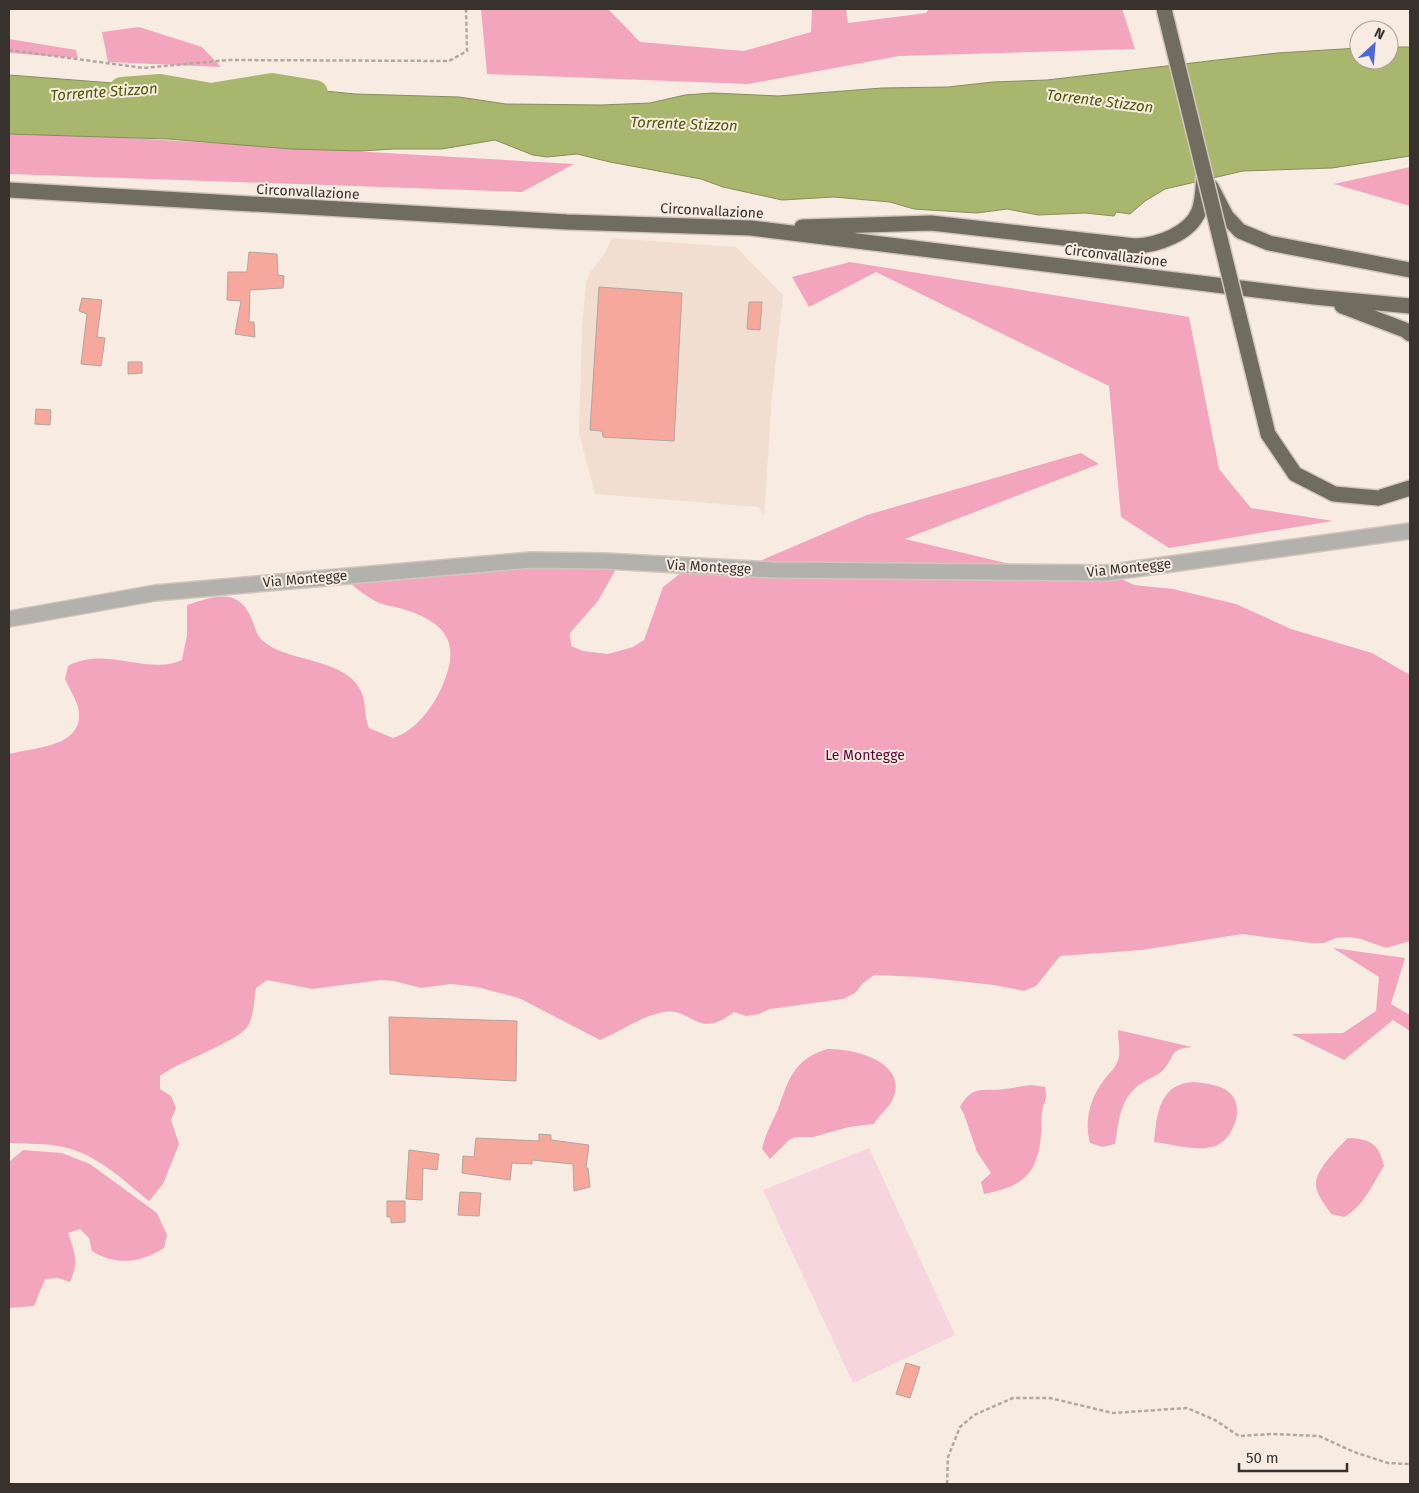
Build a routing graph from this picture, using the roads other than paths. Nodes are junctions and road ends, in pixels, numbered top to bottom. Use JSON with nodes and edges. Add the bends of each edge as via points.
{"nodes":[{"id":1,"x":1164,"y":9,"type":"edge"},
{"id":2,"x":1204,"y":174,"type":"junction"},
{"id":3,"x":9,"y":190,"type":"edge"},
{"id":4,"x":751,"y":228,"type":"junction"},
{"id":5,"x":1408,"y":270,"type":"edge"},
{"id":6,"x":1314,"y":297,"type":"junction"},
{"id":7,"x":1410,"y":306,"type":"edge"},
{"id":8,"x":1410,"y":334,"type":"edge"},
{"id":9,"x":1410,"y":488,"type":"edge"},
{"id":10,"x":1410,"y":530,"type":"edge"},
{"id":11,"x":9,"y":619,"type":"edge"}],
"edges":[{"from":1,"to":2,"type":"highway","bridge":true},
{"from":2,"to":4,"type":"highway","via":[[1199,210],[1186,227],[1164,241],[1150,245],[1034,236],[931,223]]},
{"from":2,"to":5,"type":"highway","bridge":true,"via":[[1226,216],[1240,232],[1269,243]]},
{"from":2,"to":9,"type":"highway","bridge":true,"via":[[1268,434],[1295,474],[1334,494],[1378,498]]},
{"from":3,"to":4,"type":"highway","name":"Circonvallazione","via":[[537,220]]},
{"from":4,"to":6,"type":"highway","name":"Circonvallazione"},
{"from":6,"to":7,"type":"highway","name":"Circonvallazione"},
{"from":6,"to":8,"type":"highway","via":[[1360,312]]},
{"from":10,"to":11,"type":"street","name":"Via Montegge","via":[[1106,573],[774,570],[531,560],[155,593]]}]}
